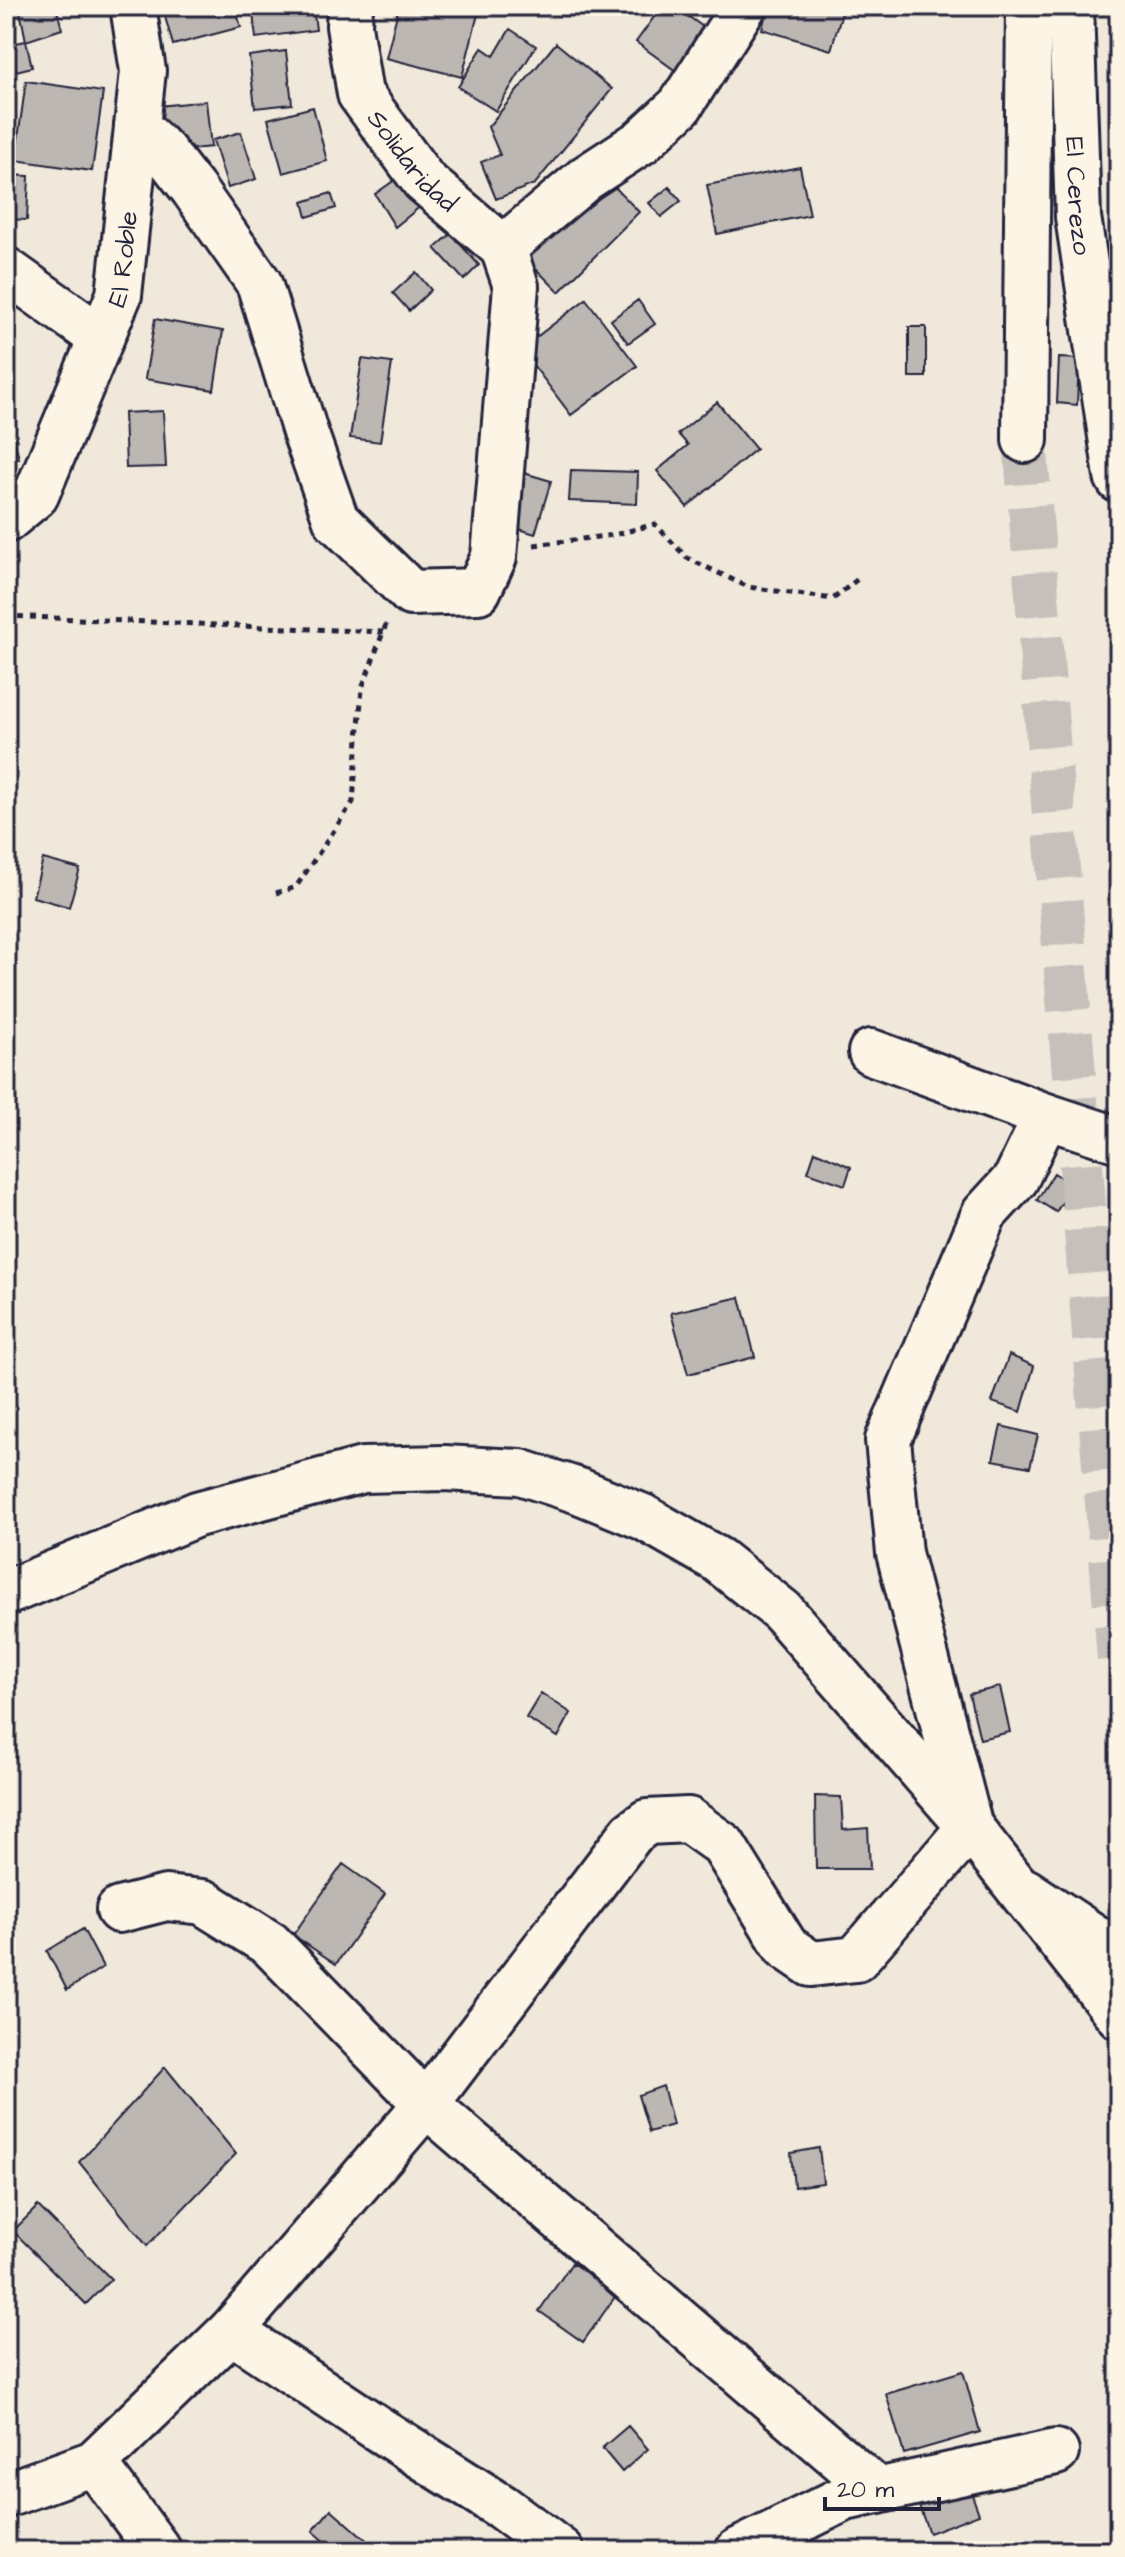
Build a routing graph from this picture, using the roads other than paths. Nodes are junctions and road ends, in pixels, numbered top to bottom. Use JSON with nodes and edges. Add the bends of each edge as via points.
{"nodes":[{"id":1,"x":133,"y":6,"type":"edge"},
{"id":2,"x":350,"y":6,"type":"edge"},
{"id":3,"x":744,"y":6,"type":"edge"},
{"id":4,"x":1029,"y":6,"type":"edge"},
{"id":5,"x":1071,"y":6,"type":"edge"},
{"id":6,"x":137,"y":127,"type":"junction"},
{"id":7,"x":503,"y":248,"type":"junction"},
{"id":8,"x":6,"y":270,"type":"edge"},
{"id":9,"x":101,"y":338,"type":"junction"},
{"id":10,"x":1025,"y":440,"type":"tunnel mouth"},
{"id":11,"x":1119,"y":480,"type":"edge"},
{"id":12,"x":16,"y":506,"type":"edge"},
{"id":13,"x":871,"y":1052,"type":"dead end"},
{"id":14,"x":1046,"y":1116,"type":"junction"},
{"id":15,"x":1119,"y":1140,"type":"edge"},
{"id":16,"x":6,"y":1593,"type":"edge"},
{"id":17,"x":970,"y":1827,"type":"junction"},
{"id":18,"x":1013,"y":1883,"type":"junction"},
{"id":19,"x":119,"y":1910,"type":"dead end"},
{"id":20,"x":1119,"y":1953,"type":"edge"},
{"id":21,"x":1119,"y":2016,"type":"edge"},
{"id":22,"x":426,"y":2104,"type":"junction"},
{"id":23,"x":231,"y":2331,"type":"junction"},
{"id":24,"x":1056,"y":2452,"type":"dead end"},
{"id":25,"x":94,"y":2463,"type":"junction"},
{"id":26,"x":878,"y":2491,"type":"junction"},
{"id":27,"x":6,"y":2495,"type":"edge"},
{"id":28,"x":159,"y":2551,"type":"edge"},
{"id":29,"x":561,"y":2551,"type":"edge"},
{"id":30,"x":738,"y":2551,"type":"edge"}],
"edges":[{"from":1,"to":6,"type":"main road","name":"El Roble","via":[[143,71]]},
{"from":2,"to":7,"type":"main road","name":"Solidaridad","via":[[360,94],[424,181]]},
{"from":3,"to":7,"type":"main road","via":[[680,106]]},
{"from":4,"to":10,"type":"main road"},
{"from":5,"to":11,"type":"main road","name":"El Cerezo","via":[[1078,217]]},
{"from":6,"to":7,"type":"main road","via":[[193,189],[259,283],[336,520],[411,593],[478,591],[494,557],[516,286]]},
{"from":6,"to":9,"type":"main road","name":"El Roble","via":[[119,295]]},
{"from":8,"to":9,"type":"main road"},
{"from":9,"to":12,"type":"main road","name":"El Roble"},
{"from":13,"to":14,"type":"main road"},
{"from":14,"to":15,"type":"main road"},
{"from":14,"to":17,"type":"main road","via":[[1016,1179],[984,1214],[888,1440],[899,1553]]},
{"from":16,"to":17,"type":"main road","via":[[197,1514],[363,1470],[520,1472],[643,1517],[718,1560],[782,1611]]},
{"from":17,"to":18,"type":"main road"},
{"from":17,"to":22,"type":"main road","via":[[856,1959],[811,1964],[786,1947],[723,1845],[688,1820],[647,1822],[632,1833]]},
{"from":18,"to":20,"type":"main road"},
{"from":18,"to":21,"type":"main road"},
{"from":19,"to":22,"type":"main road","via":[[166,1898],[203,1902],[270,1944]]},
{"from":22,"to":23,"type":"main road"},
{"from":22,"to":26,"type":"main road"},
{"from":23,"to":25,"type":"main road"},
{"from":23,"to":29,"type":"main road"},
{"from":24,"to":26,"type":"main road"},
{"from":25,"to":27,"type":"main road"},
{"from":25,"to":28,"type":"main road"},
{"from":26,"to":30,"type":"main road","via":[[845,2498]]}]}
